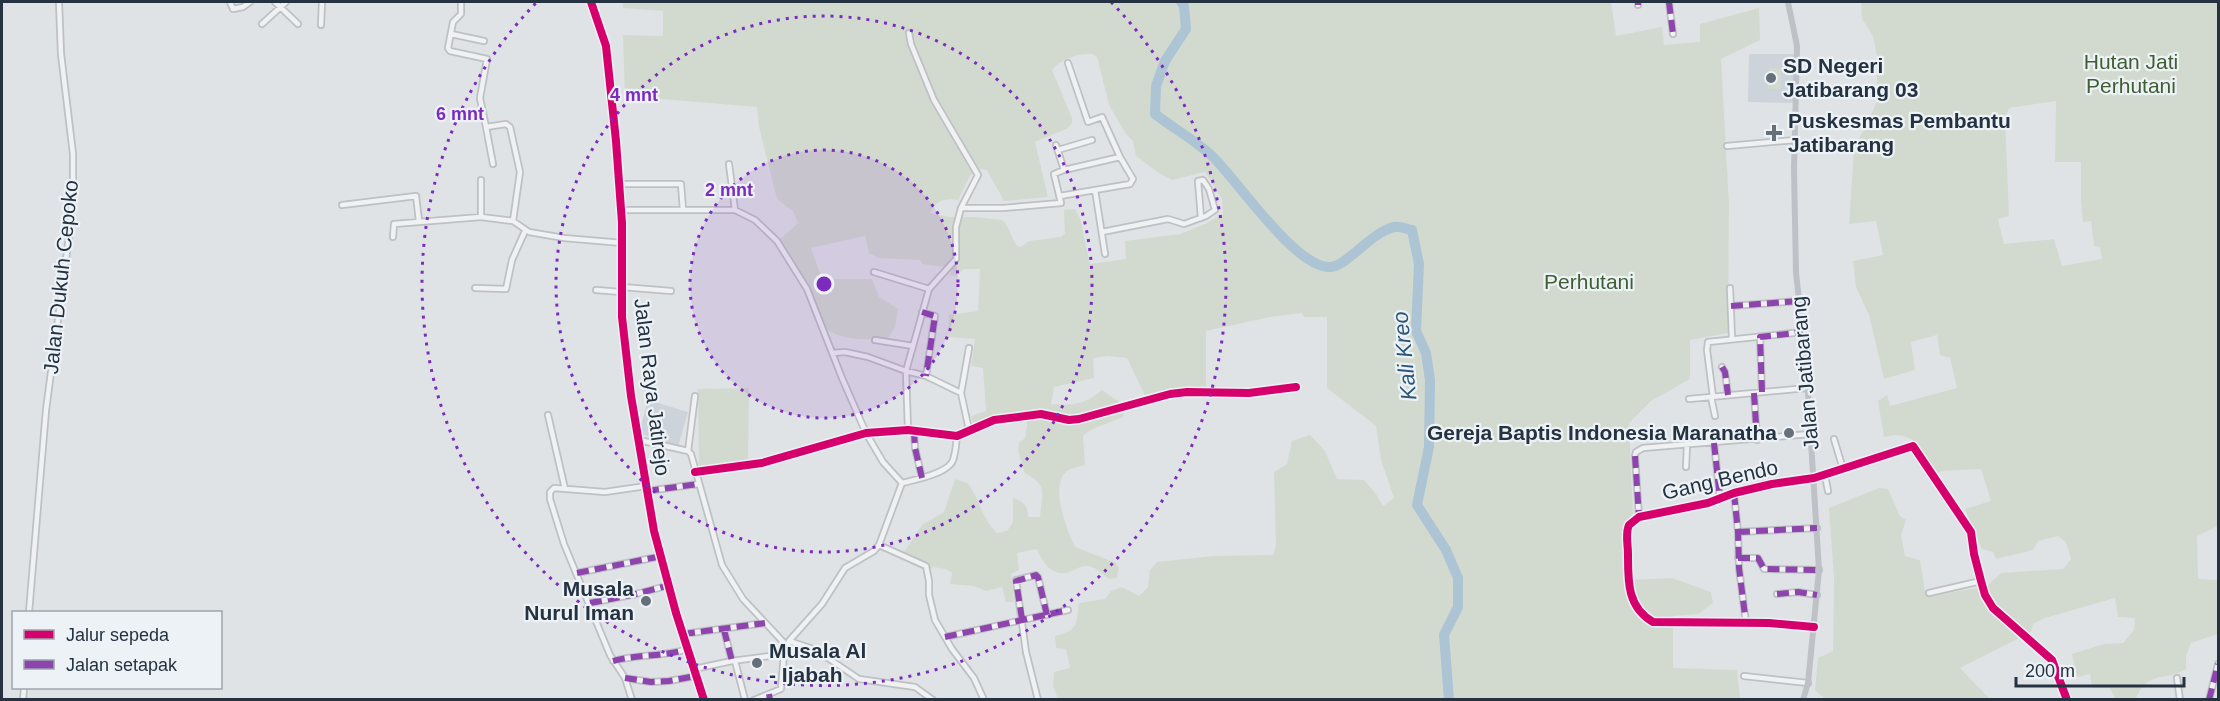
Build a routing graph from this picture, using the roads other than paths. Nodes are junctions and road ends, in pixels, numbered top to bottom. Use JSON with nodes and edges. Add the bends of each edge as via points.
{"nodes":[{"id":1,"x":58,"y":2,"type":"edge"},
{"id":2,"x":230,"y":2,"type":"edge"},
{"id":3,"x":250,"y":2,"type":"edge"},
{"id":4,"x":275,"y":2,"type":"edge"},
{"id":5,"x":286,"y":2,"type":"edge"},
{"id":6,"x":322,"y":2,"type":"edge"},
{"id":7,"x":461,"y":2,"type":"edge"},
{"id":8,"x":591,"y":2,"type":"edge"},
{"id":9,"x":1669,"y":2,"type":"edge"},
{"id":10,"x":1788,"y":2,"type":"edge"},
{"id":11,"x":282,"y":8,"type":"junction"},
{"id":12,"x":262,"y":24,"type":"dead end"},
{"id":13,"x":298,"y":24,"type":"dead end"},
{"id":14,"x":321,"y":26,"type":"dead end"},
{"id":15,"x":909,"y":33,"type":"dead end"},
{"id":16,"x":451,"y":34,"type":"junction"},
{"id":17,"x":1673,"y":34,"type":"dead end"},
{"id":18,"x":484,"y":41,"type":"dead end"},
{"id":19,"x":1068,"y":63,"type":"dead end"},
{"id":20,"x":486,"y":127,"type":"junction"},
{"id":21,"x":1092,"y":140,"type":"dead end"},
{"id":22,"x":1795,"y":140,"type":"junction"},
{"id":23,"x":1727,"y":146,"type":"dead end"},
{"id":24,"x":1120,"y":157,"type":"junction"},
{"id":25,"x":493,"y":164,"type":"dead end"},
{"id":26,"x":729,"y":164,"type":"dead end"},
{"id":27,"x":1064,"y":170,"type":"junction"},
{"id":28,"x":481,"y":180,"type":"dead end"},
{"id":29,"x":620,"y":184,"type":"junction"},
{"id":30,"x":1095,"y":190,"type":"junction"},
{"id":31,"x":1060,"y":196,"type":"junction"},
{"id":32,"x":342,"y":205,"type":"dead end"},
{"id":33,"x":961,"y":208,"type":"junction"},
{"id":34,"x":621,"y":210,"type":"junction"},
{"id":35,"x":683,"y":210,"type":"junction"},
{"id":36,"x":735,"y":210,"type":"junction"},
{"id":37,"x":481,"y":217,"type":"junction"},
{"id":38,"x":1201,"y":218,"type":"junction"},
{"id":39,"x":513,"y":221,"type":"junction"},
{"id":40,"x":419,"y":222,"type":"junction"},
{"id":41,"x":525,"y":231,"type":"junction"},
{"id":42,"x":1102,"y":232,"type":"junction"},
{"id":43,"x":393,"y":237,"type":"dead end"},
{"id":44,"x":621,"y":243,"type":"junction"},
{"id":45,"x":1105,"y":254,"type":"dead end"},
{"id":46,"x":874,"y":272,"type":"dead end"},
{"id":47,"x":475,"y":288,"type":"dead end"},
{"id":48,"x":1730,"y":288,"type":"dead end"},
{"id":49,"x":929,"y":289,"type":"junction"},
{"id":50,"x":596,"y":290,"type":"dead end"},
{"id":51,"x":622,"y":290,"type":"junction"},
{"id":52,"x":671,"y":291,"type":"dead end"},
{"id":53,"x":1800,"y":301,"type":"junction"},
{"id":54,"x":1731,"y":306,"type":"junction"},
{"id":55,"x":922,"y":312,"type":"junction"},
{"id":56,"x":1803,"y":332,"type":"junction"},
{"id":57,"x":1760,"y":337,"type":"junction"},
{"id":58,"x":1732,"y":339,"type":"junction"},
{"id":59,"x":875,"y":340,"type":"dead end"},
{"id":60,"x":913,"y":346,"type":"junction"},
{"id":61,"x":969,"y":348,"type":"dead end"},
{"id":62,"x":832,"y":353,"type":"junction"},
{"id":63,"x":1722,"y":367,"type":"dead end"},
{"id":64,"x":906,"y":371,"type":"junction"},
{"id":65,"x":926,"y":376,"type":"junction"},
{"id":66,"x":1296,"y":387,"type":"dead end"},
{"id":67,"x":1807,"y":388,"type":"junction"},
{"id":68,"x":1761,"y":392,"type":"junction"},
{"id":69,"x":962,"y":393,"type":"junction"},
{"id":70,"x":1754,"y":393,"type":"junction"},
{"id":71,"x":1728,"y":395,"type":"junction"},
{"id":72,"x":695,"y":396,"type":"dead end"},
{"id":73,"x":1712,"y":397,"type":"junction"},
{"id":74,"x":1689,"y":399,"type":"dead end"},
{"id":75,"x":548,"y":414,"type":"dead end"},
{"id":76,"x":1715,"y":416,"type":"dead end"},
{"id":77,"x":908,"y":430,"type":"junction"},
{"id":78,"x":969,"y":430,"type":"junction"},
{"id":79,"x":914,"y":431,"type":"junction"},
{"id":80,"x":866,"y":433,"type":"junction"},
{"id":81,"x":1810,"y":434,"type":"junction"},
{"id":82,"x":957,"y":436,"type":"junction"},
{"id":83,"x":639,"y":440,"type":"junction"},
{"id":84,"x":1757,"y":440,"type":"junction"},
{"id":85,"x":1834,"y":440,"type":"dead end"},
{"id":86,"x":1714,"y":443,"type":"junction"},
{"id":87,"x":1688,"y":445,"type":"junction"},
{"id":88,"x":688,"y":451,"type":"junction"},
{"id":89,"x":1686,"y":467,"type":"dead end"},
{"id":90,"x":1843,"y":469,"type":"junction"},
{"id":91,"x":695,"y":472,"type":"junction"},
{"id":92,"x":1825,"y":475,"type":"junction"},
{"id":93,"x":922,"y":478,"type":"junction"},
{"id":94,"x":1814,"y":478,"type":"junction"},
{"id":95,"x":902,"y":483,"type":"junction"},
{"id":96,"x":698,"y":484,"type":"junction"},
{"id":97,"x":647,"y":488,"type":"junction"},
{"id":98,"x":566,"y":489,"type":"junction"},
{"id":99,"x":1828,"y":491,"type":"dead end"},
{"id":100,"x":1734,"y":493,"type":"junction"},
{"id":101,"x":1720,"y":498,"type":"junction"},
{"id":102,"x":1637,"y":518,"type":"junction"},
{"id":103,"x":1817,"y":528,"type":"junction"},
{"id":104,"x":1738,"y":532,"type":"junction"},
{"id":105,"x":879,"y":545,"type":"junction"},
{"id":106,"x":662,"y":556,"type":"junction"},
{"id":107,"x":1738,"y":558,"type":"junction"},
{"id":108,"x":1819,"y":570,"type":"junction"},
{"id":109,"x":577,"y":573,"type":"junction"},
{"id":110,"x":1981,"y":581,"type":"junction"},
{"id":111,"x":670,"y":585,"type":"junction"},
{"id":112,"x":1929,"y":593,"type":"dead end"},
{"id":113,"x":1777,"y":594,"type":"dead end"},
{"id":114,"x":1818,"y":595,"type":"junction"},
{"id":115,"x":590,"y":603,"type":"junction"},
{"id":116,"x":1068,"y":610,"type":"dead end"},
{"id":117,"x":29,"y":611,"type":"edge"},
{"id":118,"x":1047,"y":615,"type":"junction"},
{"id":119,"x":1022,"y":619,"type":"junction"},
{"id":120,"x":765,"y":623,"type":"junction"},
{"id":121,"x":1746,"y":623,"type":"junction"},
{"id":122,"x":1814,"y":627,"type":"junction"},
{"id":123,"x":724,"y":630,"type":"junction"},
{"id":124,"x":683,"y":634,"type":"junction"},
{"id":125,"x":945,"y":637,"type":"junction"},
{"id":126,"x":788,"y":643,"type":"junction"},
{"id":127,"x":688,"y":649,"type":"junction"},
{"id":128,"x":784,"y":654,"type":"junction"},
{"id":129,"x":613,"y":661,"type":"junction"},
{"id":130,"x":733,"y":661,"type":"junction"},
{"id":131,"x":2218,"y":664,"type":"edge"},
{"id":132,"x":694,"y":669,"type":"junction"},
{"id":133,"x":1744,"y":675,"type":"dead end"},
{"id":134,"x":696,"y":676,"type":"junction"},
{"id":135,"x":625,"y":678,"type":"junction"},
{"id":136,"x":2177,"y":678,"type":"dead end"},
{"id":137,"x":1808,"y":683,"type":"junction"},
{"id":138,"x":2218,"y":692,"type":"edge"},
{"id":139,"x":2210,"y":693,"type":"junction"},
{"id":140,"x":770,"y":697,"type":"edge"},
{"id":141,"x":632,"y":699,"type":"edge"},
{"id":142,"x":704,"y":699,"type":"edge"},
{"id":143,"x":745,"y":699,"type":"edge"},
{"id":144,"x":754,"y":699,"type":"edge"},
{"id":145,"x":933,"y":699,"type":"edge"},
{"id":146,"x":984,"y":699,"type":"edge"},
{"id":147,"x":1038,"y":699,"type":"edge"},
{"id":148,"x":1803,"y":699,"type":"edge"},
{"id":149,"x":2067,"y":699,"type":"edge"},
{"id":150,"x":2180,"y":699,"type":"edge"},
{"id":151,"x":2209,"y":699,"type":"edge"}],
"edges":[{"from":1,"to":117,"type":"street","name":"Jalan Dukuh Cepoko","via":[[73,188],[46,410]]},
{"from":2,"to":3,"type":"street","via":[[233,9]]},
{"from":4,"to":11,"type":"street"},
{"from":5,"to":11,"type":"street"},
{"from":6,"to":14,"type":"street"},
{"from":7,"to":16,"type":"street"},
{"from":8,"to":29,"type":"street","name":"Jalan Raya Jatirejo","via":[[606,46]]},
{"from":9,"to":17,"type":"street"},
{"from":10,"to":22,"type":"main road","name":"Jalan Jatibarang","via":[[1796,34]]},
{"from":11,"to":12,"type":"street"},
{"from":11,"to":13,"type":"street"},
{"from":15,"to":33,"type":"street","via":[[934,99],[978,175]]},
{"from":16,"to":18,"type":"street"},
{"from":16,"to":20,"type":"street","via":[[449,50],[487,59],[480,98]]},
{"from":19,"to":24,"type":"street","via":[[1088,122],[1102,117]]},
{"from":20,"to":25,"type":"street"},
{"from":20,"to":39,"type":"street","via":[[510,127],[520,172]]},
{"from":21,"to":27,"type":"street","via":[[1057,147]]},
{"from":22,"to":23,"type":"street"},
{"from":22,"to":53,"type":"main road","name":"Jalan Jatibarang","via":[[1796,273]]},
{"from":24,"to":27,"type":"street"},
{"from":24,"to":30,"type":"street","via":[[1133,179],[1130,184]]},
{"from":26,"to":36,"type":"street"},
{"from":27,"to":31,"type":"street","via":[[1054,174]]},
{"from":28,"to":37,"type":"street"},
{"from":29,"to":34,"type":"street","name":"Jalan Raya Jatirejo"},
{"from":29,"to":35,"type":"street","via":[[681,184]]},
{"from":30,"to":31,"type":"street"},
{"from":30,"to":42,"type":"street"},
{"from":31,"to":33,"type":"street","via":[[1059,204]]},
{"from":32,"to":40,"type":"street","via":[[416,196]]},
{"from":33,"to":49,"type":"street","via":[[955,234],[956,259]]},
{"from":34,"to":35,"type":"street"},
{"from":34,"to":44,"type":"street","name":"Jalan Raya Jatirejo"},
{"from":35,"to":36,"type":"street"},
{"from":36,"to":62,"type":"street","via":[[755,220],[777,241],[807,290]]},
{"from":37,"to":39,"type":"street"},
{"from":37,"to":40,"type":"street"},
{"from":38,"to":38,"type":"street","via":[[1197,187],[1198,181],[1203,180],[1215,210]]},
{"from":38,"to":42,"type":"street","via":[[1184,224],[1168,219]]},
{"from":39,"to":41,"type":"street"},
{"from":40,"to":43,"type":"street","via":[[394,224]]},
{"from":41,"to":44,"type":"street"},
{"from":41,"to":47,"type":"street","via":[[514,254],[506,289]]},
{"from":42,"to":45,"type":"street"},
{"from":44,"to":51,"type":"street","name":"Jalan Raya Jatirejo"},
{"from":46,"to":49,"type":"street"},
{"from":48,"to":54,"type":"street"},
{"from":49,"to":55,"type":"street"},
{"from":50,"to":51,"type":"street"},
{"from":51,"to":52,"type":"street"},
{"from":51,"to":83,"type":"street","name":"Jalan Raya Jatirejo","via":[[626,354]]},
{"from":53,"to":54,"type":"street"},
{"from":53,"to":56,"type":"main road","name":"Jalan Jatibarang"},
{"from":54,"to":58,"type":"street"},
{"from":55,"to":60,"type":"street"},
{"from":55,"to":65,"type":"street","via":[[935,316]]},
{"from":56,"to":57,"type":"street"},
{"from":56,"to":67,"type":"main road","name":"Jalan Jatibarang"},
{"from":57,"to":58,"type":"street"},
{"from":57,"to":68,"type":"street"},
{"from":58,"to":73,"type":"street","via":[[1708,343]]},
{"from":59,"to":60,"type":"street"},
{"from":60,"to":64,"type":"street"},
{"from":61,"to":69,"type":"street"},
{"from":62,"to":64,"type":"street","via":[[868,357]]},
{"from":62,"to":80,"type":"street"},
{"from":63,"to":71,"type":"street"},
{"from":64,"to":65,"type":"street"},
{"from":64,"to":77,"type":"street"},
{"from":65,"to":69,"type":"street"},
{"from":66,"to":78,"type":"street","via":[[1249,393],[1170,394],[1079,419],[1041,414],[994,420]]},
{"from":67,"to":68,"type":"street"},
{"from":67,"to":81,"type":"main road","name":"Jalan Jatibarang"},
{"from":68,"to":70,"type":"street"},
{"from":69,"to":78,"type":"street"},
{"from":70,"to":71,"type":"street"},
{"from":70,"to":84,"type":"street"},
{"from":71,"to":73,"type":"street"},
{"from":72,"to":88,"type":"street"},
{"from":73,"to":74,"type":"street"},
{"from":73,"to":76,"type":"street"},
{"from":75,"to":98,"type":"street"},
{"from":77,"to":79,"type":"street"},
{"from":77,"to":80,"type":"street"},
{"from":78,"to":82,"type":"street"},
{"from":79,"to":82,"type":"street"},
{"from":79,"to":93,"type":"street"},
{"from":80,"to":91,"type":"street","via":[[762,464]]},
{"from":80,"to":95,"type":"street","via":[[883,462]]},
{"from":81,"to":84,"type":"street"},
{"from":81,"to":94,"type":"main road","name":"Jalan Jatibarang"},
{"from":82,"to":93,"type":"street","via":[[949,467]]},
{"from":83,"to":88,"type":"street"},
{"from":83,"to":97,"type":"street","name":"Jalan Raya Jatirejo"},
{"from":84,"to":86,"type":"street"},
{"from":85,"to":90,"type":"street"},
{"from":86,"to":87,"type":"street"},
{"from":86,"to":101,"type":"street"},
{"from":87,"to":89,"type":"street"},
{"from":87,"to":102,"type":"street","via":[[1648,447],[1636,452]]},
{"from":88,"to":91,"type":"street"},
{"from":90,"to":92,"type":"street","name":"Gang Bendo"},
{"from":90,"to":110,"type":"street","name":"Gang Bendo","via":[[1914,447],[1971,532]]},
{"from":91,"to":96,"type":"street"},
{"from":92,"to":94,"type":"street","name":"Gang Bendo"},
{"from":92,"to":99,"type":"street"},
{"from":93,"to":95,"type":"street"},
{"from":94,"to":100,"type":"street","name":"Gang Bendo"},
{"from":94,"to":103,"type":"main road","name":"Jalan Jatibarang"},
{"from":95,"to":105,"type":"street"},
{"from":96,"to":97,"type":"street"},
{"from":96,"to":120,"type":"street","via":[[722,565],[743,599]]},
{"from":97,"to":98,"type":"street","via":[[605,492]]},
{"from":97,"to":106,"type":"street","name":"Jalan Raya Jatirejo"},
{"from":98,"to":109,"type":"street","via":[[554,488],[550,499]]},
{"from":100,"to":101,"type":"street","name":"Gang Bendo"},
{"from":100,"to":104,"type":"street"},
{"from":101,"to":102,"type":"street","name":"Gang Bendo"},
{"from":102,"to":121,"type":"street","via":[[1627,528],[1627,580],[1632,600],[1645,617],[1653,622]]},
{"from":103,"to":104,"type":"street"},
{"from":103,"to":108,"type":"main road","name":"Jalan Jatibarang"},
{"from":104,"to":107,"type":"street"},
{"from":105,"to":125,"type":"street","via":[[926,566],[935,620]]},
{"from":105,"to":126,"type":"street","via":[[845,568],[822,604]]},
{"from":106,"to":109,"type":"street"},
{"from":106,"to":111,"type":"street","name":"Jalan Raya Jatirejo"},
{"from":107,"to":108,"type":"street","via":[[1758,558],[1764,569]]},
{"from":107,"to":121,"type":"street"},
{"from":108,"to":114,"type":"main road","name":"Jalan Jatibarang"},
{"from":109,"to":115,"type":"street"},
{"from":110,"to":112,"type":"street"},
{"from":110,"to":149,"type":"street","via":[[1998,615],[2052,660]]},
{"from":111,"to":115,"type":"street"},
{"from":111,"to":124,"type":"street","name":"Jalan Raya Jatirejo"},
{"from":113,"to":114,"type":"street"},
{"from":114,"to":122,"type":"main road","name":"Jalan Jatibarang"},
{"from":115,"to":129,"type":"street"},
{"from":116,"to":118,"type":"street"},
{"from":118,"to":119,"type":"street"},
{"from":118,"to":119,"type":"street","via":[[1036,575],[1016,581]]},
{"from":119,"to":125,"type":"street"},
{"from":119,"to":147,"type":"street"},
{"from":120,"to":123,"type":"street"},
{"from":120,"to":126,"type":"street"},
{"from":121,"to":122,"type":"street"},
{"from":122,"to":137,"type":"main road","name":"Jalan Jatibarang"},
{"from":123,"to":124,"type":"street"},
{"from":123,"to":130,"type":"street"},
{"from":124,"to":127,"type":"street","name":"Jalan Raya Jatirejo"},
{"from":125,"to":146,"type":"street"},
{"from":126,"to":128,"type":"street"},
{"from":126,"to":145,"type":"street","via":[[816,650],[859,679],[915,687]]},
{"from":127,"to":129,"type":"street"},
{"from":127,"to":132,"type":"street","name":"Jalan Raya Jatirejo"},
{"from":128,"to":130,"type":"street"},
{"from":128,"to":140,"type":"street","via":[[782,687]]},
{"from":129,"to":135,"type":"street"},
{"from":130,"to":132,"type":"street"},
{"from":130,"to":143,"type":"street"},
{"from":131,"to":139,"type":"street"},
{"from":132,"to":134,"type":"street","name":"Jalan Raya Jatirejo"},
{"from":133,"to":137,"type":"street"},
{"from":134,"to":135,"type":"street","via":[[651,682]]},
{"from":134,"to":142,"type":"street","name":"Jalan Raya Jatirejo"},
{"from":135,"to":141,"type":"street"},
{"from":136,"to":150,"type":"street"},
{"from":137,"to":148,"type":"main road","name":"Jalan Jatibarang"},
{"from":138,"to":139,"type":"street"},
{"from":139,"to":151,"type":"street"},
{"from":140,"to":144,"type":"street"}]}
